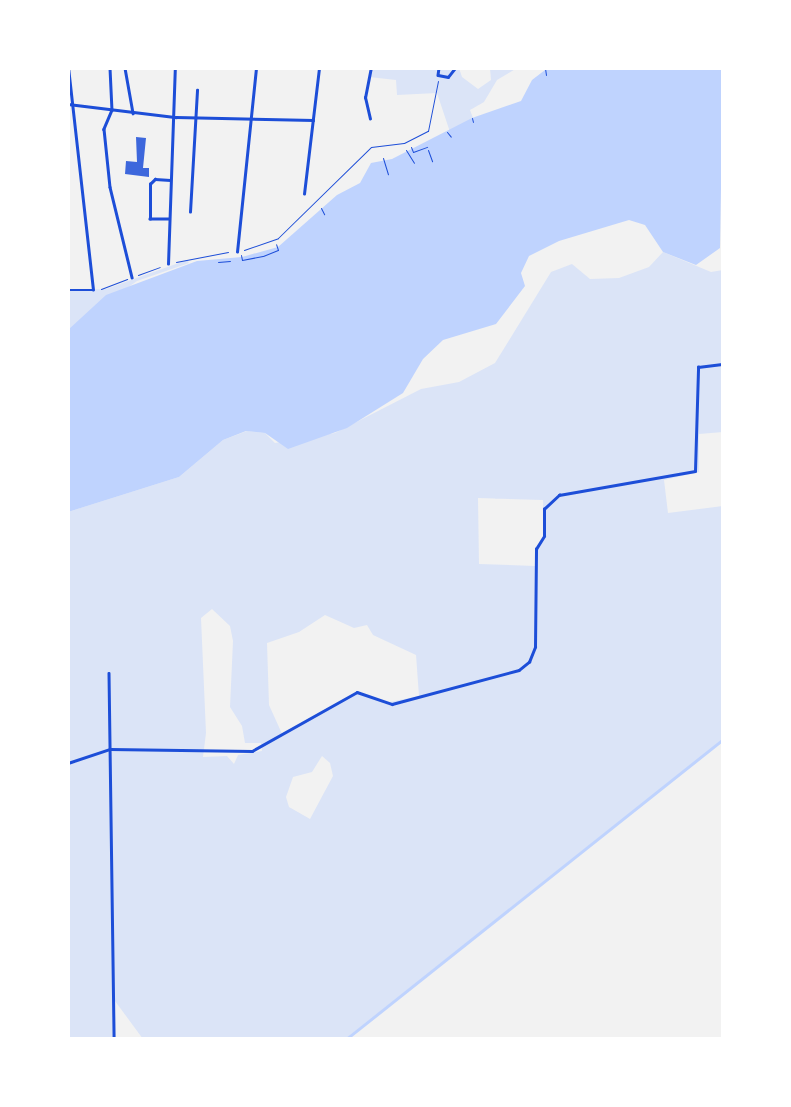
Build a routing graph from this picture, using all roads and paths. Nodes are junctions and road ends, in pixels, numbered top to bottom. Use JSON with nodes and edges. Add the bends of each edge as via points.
{"nodes":[{"id":1,"x":68,"y":68,"type":"edge"},
{"id":2,"x":110,"y":68,"type":"edge"},
{"id":3,"x":124,"y":68,"type":"edge"},
{"id":4,"x":175,"y":68,"type":"edge"},
{"id":5,"x":256,"y":68,"type":"edge"},
{"id":6,"x":319,"y":68,"type":"edge"},
{"id":7,"x":370,"y":68,"type":"edge"},
{"id":8,"x":439,"y":68,"type":"edge"},
{"id":9,"x":455,"y":68,"type":"edge"},
{"id":10,"x":545,"y":68,"type":"edge"},
{"id":11,"x":438,"y":76,"type":"junction"},
{"id":12,"x":546,"y":76,"type":"dead end"},
{"id":13,"x":197,"y":90,"type":"dead end"},
{"id":14,"x":69,"y":104,"type":"edge"},
{"id":15,"x":112,"y":110,"type":"junction"},
{"id":16,"x":133,"y":113,"type":"junction"},
{"id":17,"x":176,"y":117,"type":"junction"},
{"id":18,"x":196,"y":118,"type":"junction"},
{"id":19,"x":250,"y":118,"type":"junction"},
{"id":20,"x":313,"y":120,"type":"junction"},
{"id":21,"x":370,"y":120,"type":"dead end"},
{"id":22,"x":447,"y":132,"type":"dead end"},
{"id":23,"x":451,"y":137,"type":"dead end"},
{"id":24,"x":425,"y":142,"type":"dead end"},
{"id":25,"x":410,"y":147,"type":"dead end"},
{"id":26,"x":427,"y":147,"type":"junction"},
{"id":27,"x":406,"y":150,"type":"dead end"},
{"id":28,"x":390,"y":158,"type":"dead end"},
{"id":29,"x":432,"y":160,"type":"dead end"},
{"id":30,"x":414,"y":163,"type":"dead end"},
{"id":31,"x":388,"y":174,"type":"dead end"},
{"id":32,"x":171,"y":180,"type":"junction"},
{"id":33,"x":304,"y":194,"type":"dead end"},
{"id":34,"x":321,"y":208,"type":"dead end"},
{"id":35,"x":190,"y":212,"type":"dead end"},
{"id":36,"x":324,"y":214,"type":"dead end"},
{"id":37,"x":169,"y":219,"type":"junction"},
{"id":38,"x":276,"y":244,"type":"dead end"},
{"id":39,"x":264,"y":249,"type":"dead end"},
{"id":40,"x":220,"y":252,"type":"junction"},
{"id":41,"x":239,"y":252,"type":"junction"},
{"id":42,"x":266,"y":254,"type":"junction"},
{"id":43,"x":230,"y":261,"type":"dead end"},
{"id":44,"x":168,"y":264,"type":"junction"},
{"id":45,"x":132,"y":277,"type":"junction"},
{"id":46,"x":68,"y":290,"type":"edge"},
{"id":47,"x":93,"y":290,"type":"junction"},
{"id":48,"x":724,"y":364,"type":"edge"},
{"id":49,"x":109,"y":673,"type":"dead end"},
{"id":50,"x":110,"y":749,"type":"junction"},
{"id":51,"x":68,"y":763,"type":"edge"},
{"id":52,"x":114,"y":1040,"type":"edge"}],
"edges":[{"from":1,"to":14,"type":"street"},
{"from":2,"to":15,"type":"street"},
{"from":3,"to":16,"type":"street"},
{"from":4,"to":17,"type":"street"},
{"from":5,"to":19,"type":"street"},
{"from":6,"to":20,"type":"street"},
{"from":7,"to":21,"type":"street"},
{"from":8,"to":11,"type":"street"},
{"from":9,"to":11,"type":"street","via":[[448,77]]},
{"from":10,"to":12,"type":"path"},
{"from":11,"to":41,"type":"path","via":[[428,131],[404,143],[371,146],[278,238]]},
{"from":13,"to":18,"type":"street"},
{"from":14,"to":15,"type":"street"},
{"from":14,"to":47,"type":"street"},
{"from":15,"to":16,"type":"street"},
{"from":15,"to":45,"type":"street","via":[[104,129],[110,187]]},
{"from":16,"to":17,"type":"street"},
{"from":17,"to":18,"type":"street"},
{"from":17,"to":32,"type":"street"},
{"from":18,"to":19,"type":"street"},
{"from":18,"to":35,"type":"street"},
{"from":19,"to":20,"type":"street"},
{"from":19,"to":41,"type":"street"},
{"from":20,"to":33,"type":"street"},
{"from":22,"to":23,"type":"path"},
{"from":24,"to":26,"type":"path"},
{"from":25,"to":26,"type":"path"},
{"from":26,"to":29,"type":"path"},
{"from":27,"to":30,"type":"path"},
{"from":28,"to":31,"type":"path","via":[[383,160]]},
{"from":32,"to":37,"type":"street"},
{"from":32,"to":37,"type":"street","via":[[150,184],[150,219]]},
{"from":34,"to":36,"type":"path"},
{"from":37,"to":44,"type":"street"},
{"from":38,"to":42,"type":"path","via":[[278,250]]},
{"from":39,"to":42,"type":"path"},
{"from":40,"to":41,"type":"path"},
{"from":40,"to":43,"type":"path","via":[[219,262]]},
{"from":40,"to":44,"type":"path"},
{"from":41,"to":42,"type":"path","via":[[242,260]]},
{"from":44,"to":45,"type":"path"},
{"from":45,"to":47,"type":"path"},
{"from":46,"to":47,"type":"street"},
{"from":48,"to":50,"type":"street","via":[[698,366],[695,471],[559,494],[544,509],[544,536],[536,549],[535,647],[518,670],[392,704],[357,692],[252,751]]},
{"from":49,"to":50,"type":"street"},
{"from":50,"to":51,"type":"street"},
{"from":50,"to":52,"type":"street"}]}
